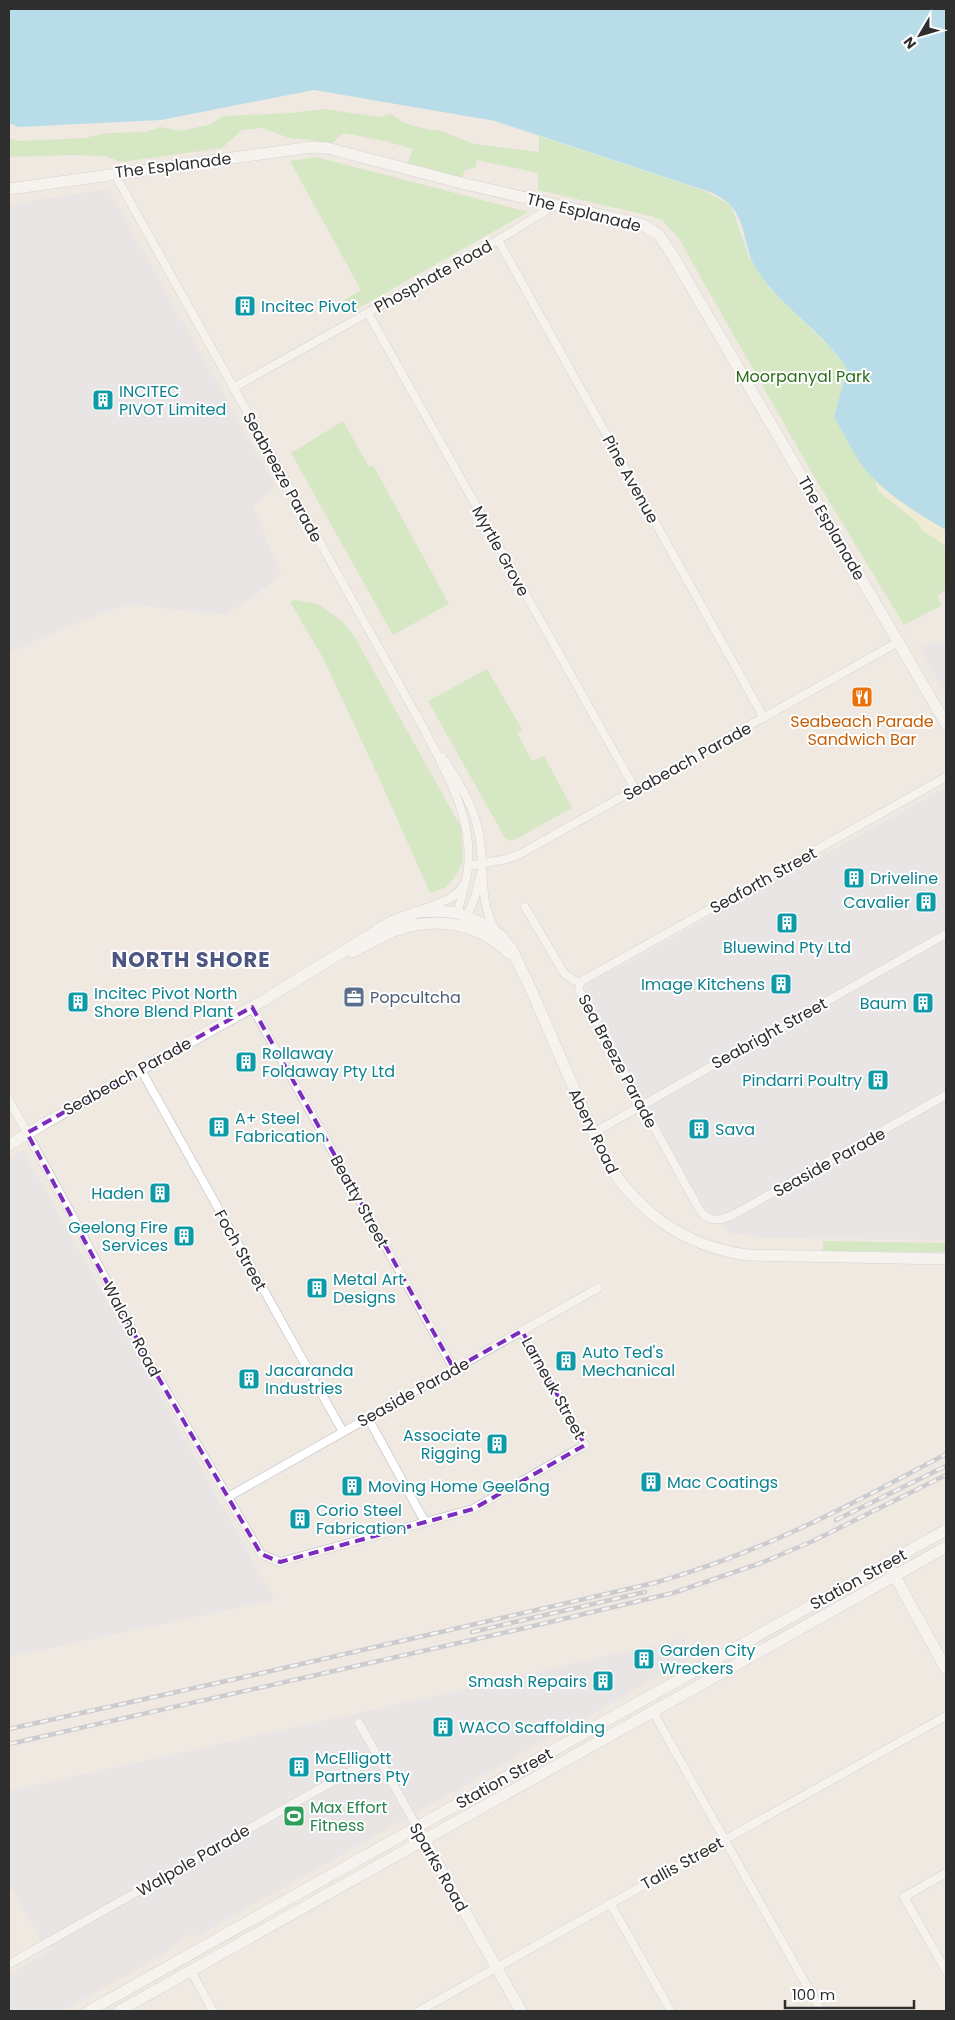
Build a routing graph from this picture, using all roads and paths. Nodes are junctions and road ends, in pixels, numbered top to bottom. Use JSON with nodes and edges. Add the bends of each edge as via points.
{"nodes":[{"id":1,"x":114,"y":173,"type":"junction"},
{"id":2,"x":9,"y":189,"type":"edge"},
{"id":3,"x":550,"y":203,"type":"junction"},
{"id":4,"x":498,"y":240,"type":"junction"},
{"id":5,"x":368,"y":313,"type":"junction"},
{"id":6,"x":233,"y":388,"type":"junction"},
{"id":7,"x":900,"y":642,"type":"junction"},
{"id":8,"x":764,"y":718,"type":"junction"},
{"id":9,"x":946,"y":724,"type":"edge"},
{"id":10,"x":424,"y":728,"type":"junction"},
{"id":11,"x":946,"y":777,"type":"edge"},
{"id":12,"x":635,"y":789,"type":"junction"},
{"id":13,"x":483,"y":864,"type":"junction"},
{"id":14,"x":468,"y":866,"type":"junction"},
{"id":15,"x":466,"y":881,"type":"junction"},
{"id":16,"x":525,"y":907,"type":"dead end"},
{"id":17,"x":462,"y":914,"type":"junction"},
{"id":18,"x":408,"y":915,"type":"junction"},
{"id":19,"x":458,"y":925,"type":"junction"},
{"id":20,"x":496,"y":931,"type":"junction"},
{"id":21,"x":946,"y":934,"type":"edge"},
{"id":22,"x":325,"y":964,"type":"junction"},
{"id":23,"x":523,"y":970,"type":"junction"},
{"id":24,"x":580,"y":982,"type":"junction"},
{"id":25,"x":252,"y":1006,"type":"junction"},
{"id":26,"x":140,"y":1068,"type":"junction"},
{"id":27,"x":946,"y":1095,"type":"edge"},
{"id":28,"x":9,"y":1100,"type":"edge"},
{"id":29,"x":642,"y":1104,"type":"junction"},
{"id":30,"x":27,"y":1133,"type":"junction"},
{"id":31,"x":593,"y":1133,"type":"junction"},
{"id":32,"x":9,"y":1145,"type":"edge"},
{"id":33,"x":710,"y":1219,"type":"joint"},
{"id":34,"x":946,"y":1259,"type":"edge"},
{"id":35,"x":598,"y":1288,"type":"dead end"},
{"id":36,"x":522,"y":1331,"type":"junction"},
{"id":37,"x":454,"y":1369,"type":"junction"},
{"id":38,"x":368,"y":1418,"type":"junction"},
{"id":39,"x":343,"y":1432,"type":"junction"},
{"id":40,"x":228,"y":1497,"type":"junction"},
{"id":41,"x":425,"y":1522,"type":"junction"},
{"id":42,"x":946,"y":1530,"type":"edge"},
{"id":43,"x":946,"y":1547,"type":"edge"},
{"id":44,"x":888,"y":1562,"type":"junction"},
{"id":45,"x":895,"y":1576,"type":"junction"},
{"id":46,"x":946,"y":1670,"type":"edge"},
{"id":47,"x":653,"y":1712,"type":"junction"},
{"id":48,"x":946,"y":1716,"type":"edge"},
{"id":49,"x":360,"y":1723,"type":"dead end"},
{"id":50,"x":378,"y":1756,"type":"junction"},
{"id":51,"x":417,"y":1827,"type":"junction"},
{"id":52,"x":725,"y":1839,"type":"junction"},
{"id":53,"x":424,"y":1840,"type":"junction"},
{"id":54,"x":946,"y":1873,"type":"edge"},
{"id":55,"x":610,"y":1903,"type":"junction"},
{"id":56,"x":9,"y":1964,"type":"edge"},
{"id":57,"x":496,"y":1968,"type":"junction"},
{"id":58,"x":191,"y":1971,"type":"junction"},
{"id":59,"x":946,"y":1971,"type":"edge"},
{"id":60,"x":89,"y":2011,"type":"edge"},
{"id":61,"x":119,"y":2011,"type":"edge"},
{"id":62,"x":213,"y":2011,"type":"edge"},
{"id":63,"x":419,"y":2011,"type":"edge"},
{"id":64,"x":521,"y":2011,"type":"edge"},
{"id":65,"x":671,"y":2011,"type":"edge"},
{"id":66,"x":821,"y":2011,"type":"edge"}],
"edges":[{"from":1,"to":2,"type":"main road","name":"The Esplanade"},
{"from":1,"to":3,"type":"main road","name":"The Esplanade","via":[[312,147],[328,148]]},
{"from":1,"to":6,"type":"street","name":"Seabreeze Parade"},
{"from":3,"to":4,"type":"street","name":"Phosphate Road","via":[[547,210]]},
{"from":3,"to":7,"type":"main road","name":"The Esplanade","via":[[641,224],[659,235]]},
{"from":4,"to":5,"type":"street","name":"Phosphate Road"},
{"from":4,"to":8,"type":"street","name":"Pine Avenue"},
{"from":5,"to":6,"type":"street","name":"Phosphate Road"},
{"from":5,"to":12,"type":"street","name":"Myrtle Grove"},
{"from":6,"to":10,"type":"street","name":"Seabreeze Parade"},
{"from":7,"to":8,"type":"street","name":"Seabeach Parade"},
{"from":7,"to":9,"type":"main road","name":"The Esplanade"},
{"from":8,"to":12,"type":"street","name":"Seabeach Parade"},
{"from":10,"to":13,"type":"street","name":"Seabreeze Parade","via":[[471,808],[478,828]]},
{"from":10,"to":14,"type":"street","name":"Seabreeze Parade","via":[[462,809]]},
{"from":11,"to":24,"type":"street","name":"Seaforth Street"},
{"from":12,"to":13,"type":"street","name":"Seabeach Parade","via":[[520,854]]},
{"from":13,"to":14,"type":"street","name":"Seabeach Parade"},
{"from":13,"to":17,"type":"street","name":"Seabreeze Parade","via":[[475,897]]},
{"from":13,"to":20,"type":"street","name":"Seabreeze Parade","via":[[486,908]]},
{"from":14,"to":15,"type":"street","name":"Seabreeze Parade"},
{"from":15,"to":17,"type":"street","name":"Seabreeze Parade"},
{"from":15,"to":18,"type":"street","via":[[448,900]]},
{"from":16,"to":24,"type":"street","name":"Sea Breeze Parade","via":[[564,972]]},
{"from":17,"to":18,"type":"main road","name":"Seabeach Parade","via":[[429,911]]},
{"from":17,"to":19,"type":"main road"},
{"from":17,"to":20,"type":"main road","name":"Abery Road"},
{"from":18,"to":22,"type":"main road","name":"Seabeach Parade","via":[[375,931]]},
{"from":19,"to":22,"type":"main road","name":"Seabeach Parade","via":[[435,922],[415,925]]},
{"from":19,"to":23,"type":"main road","name":"Seabeach Parade","via":[[495,941]]},
{"from":20,"to":23,"type":"main road","name":"Abery Road","via":[[511,948]]},
{"from":21,"to":29,"type":"street","name":"Seabright Street"},
{"from":22,"to":25,"type":"main road","name":"Seabeach Parade"},
{"from":23,"to":31,"type":"main road","name":"Abery Road"},
{"from":24,"to":29,"type":"street","name":"Sea Breeze Parade","via":[[579,990]]},
{"from":25,"to":26,"type":"main road","name":"Seabeach Parade"},
{"from":25,"to":37,"type":"street","name":"Beatty Street"},
{"from":26,"to":30,"type":"main road","name":"Seabeach Parade"},
{"from":26,"to":39,"type":"street","name":"Foch Street"},
{"from":27,"to":33,"type":"street","name":"Seaside Parade","via":[[733,1215],[719,1220]]},
{"from":28,"to":30,"type":"street","name":"Walchs Road"},
{"from":29,"to":31,"type":"street","name":"Seabright Street"},
{"from":29,"to":33,"type":"street","name":"Sea Breeze Parade","via":[[699,1209]]},
{"from":30,"to":32,"type":"main road","name":"Seabeach Parade"},
{"from":30,"to":40,"type":"street","name":"Walchs Road","via":[[151,1365]]},
{"from":31,"to":34,"type":"main road","name":"Abery Road","via":[[613,1173],[633,1198],[669,1228],[712,1248],[756,1256]]},
{"from":35,"to":36,"type":"street","name":"Seaside Parade"},
{"from":36,"to":37,"type":"street","name":"Seaside Parade"},
{"from":36,"to":41,"type":"street","name":"Larneuk Street","via":[[585,1446],[473,1509]]},
{"from":37,"to":38,"type":"street","name":"Seaside Parade"},
{"from":38,"to":39,"type":"street","name":"Seaside Parade"},
{"from":38,"to":41,"type":"street"},
{"from":39,"to":40,"type":"street","name":"Seaside Parade"},
{"from":40,"to":41,"type":"street","name":"Walchs Road","via":[[261,1554],[280,1562]]},
{"from":42,"to":44,"type":"main road","name":"Station Street"},
{"from":43,"to":45,"type":"main road","name":"Station Street"},
{"from":44,"to":45,"type":"main road"},
{"from":44,"to":51,"type":"main road","name":"Station Street"},
{"from":45,"to":46,"type":"main road"},
{"from":45,"to":47,"type":"main road","name":"Station Street"},
{"from":47,"to":52,"type":"street"},
{"from":47,"to":53,"type":"main road","name":"Station Street"},
{"from":48,"to":52,"type":"street","name":"Tallis Street"},
{"from":49,"to":50,"type":"street","name":"Sparks Road"},
{"from":50,"to":51,"type":"street","name":"Sparks Road"},
{"from":50,"to":56,"type":"street","name":"Walpole Parade"},
{"from":51,"to":53,"type":"main road","name":"Sparks Road"},
{"from":51,"to":60,"type":"main road","name":"Station Street"},
{"from":52,"to":55,"type":"street","name":"Tallis Street"},
{"from":52,"to":66,"type":"street"},
{"from":53,"to":57,"type":"main road","name":"Sparks Road"},
{"from":53,"to":58,"type":"main road","name":"Station Street"},
{"from":54,"to":59,"type":"street","via":[[904,1897]]},
{"from":55,"to":57,"type":"street","name":"Tallis Street"},
{"from":55,"to":65,"type":"street"},
{"from":57,"to":63,"type":"street","name":"Tallis Street"},
{"from":57,"to":64,"type":"main road","name":"Sparks Road"},
{"from":58,"to":61,"type":"main road","name":"Station Street"},
{"from":58,"to":62,"type":"street"}]}
